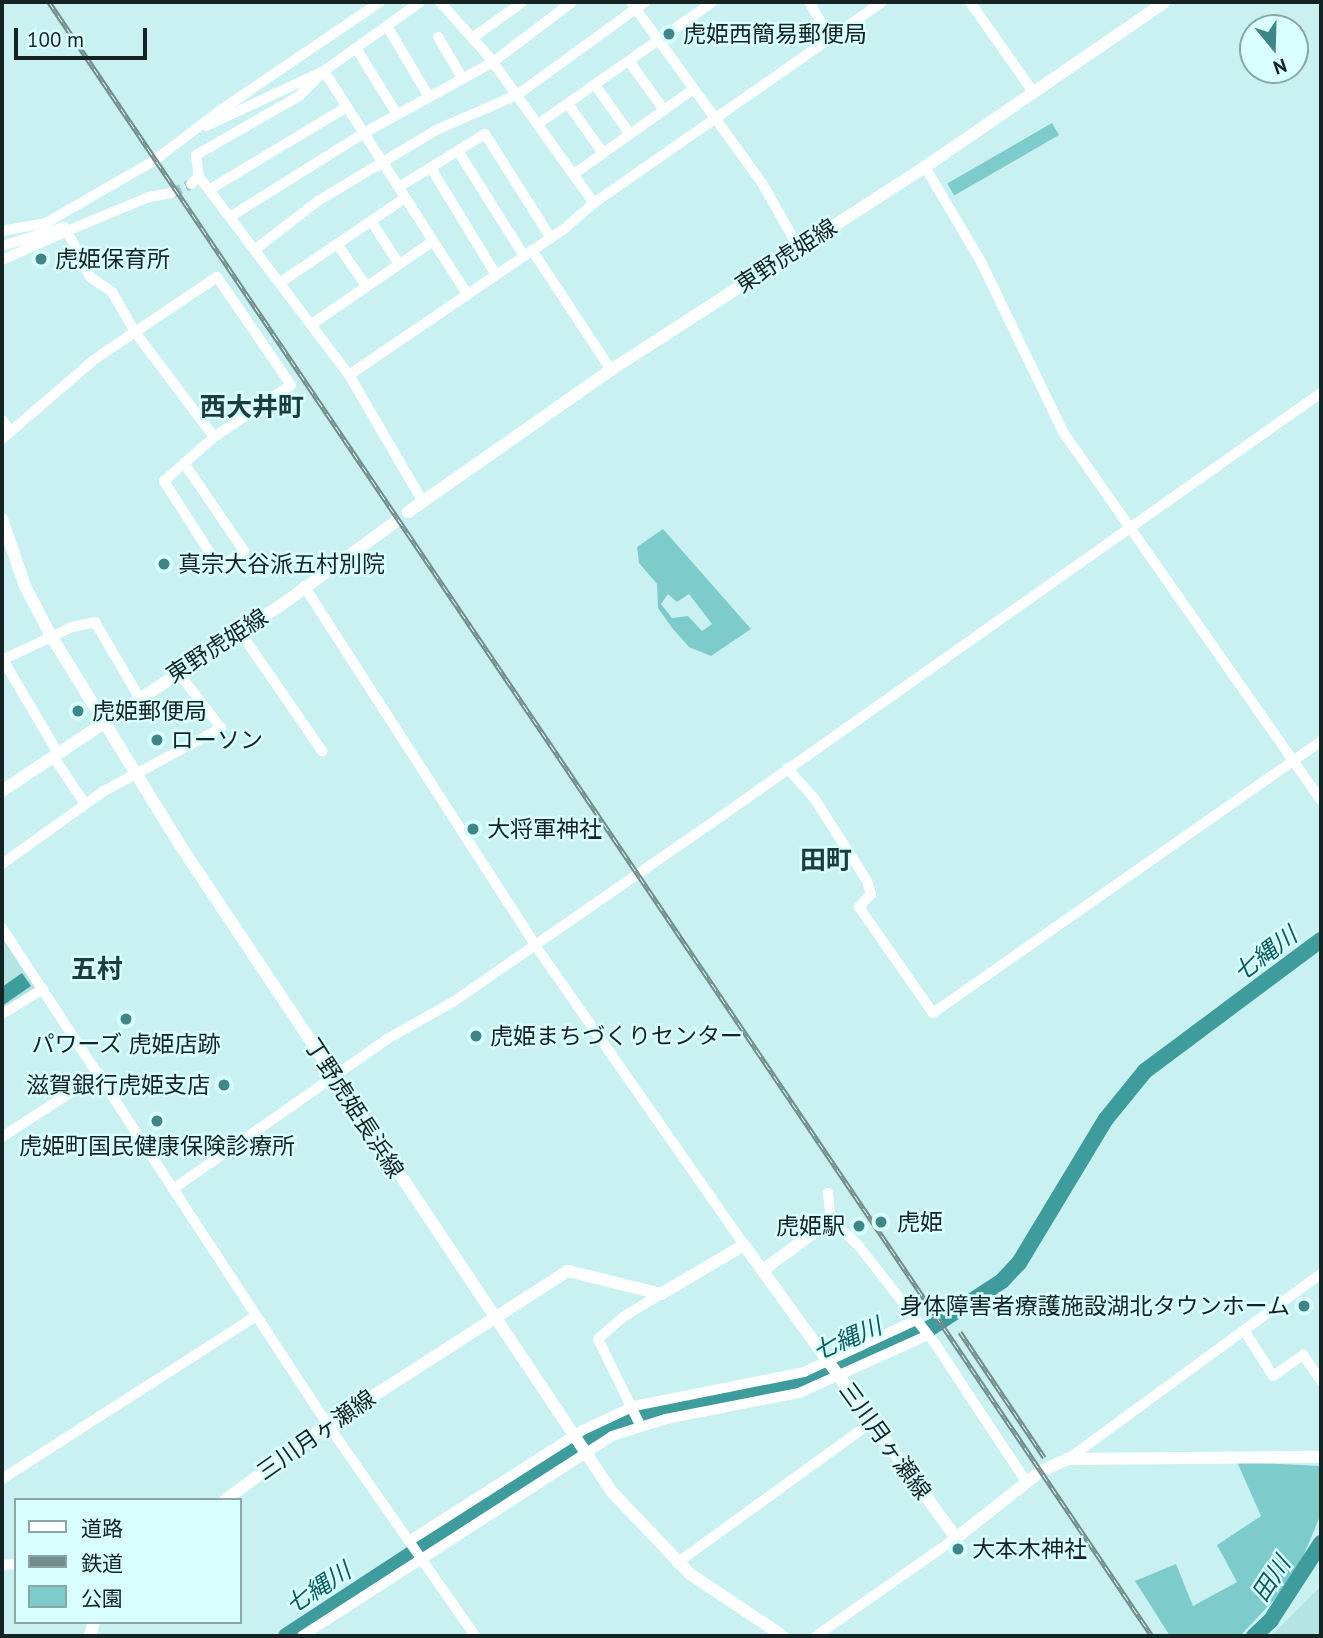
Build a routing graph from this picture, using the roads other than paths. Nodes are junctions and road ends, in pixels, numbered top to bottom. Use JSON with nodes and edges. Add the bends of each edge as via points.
{"nodes":[{"id":1,"x":380,"y":2,"type":"edge"},
{"id":2,"x":420,"y":2,"type":"edge"},
{"id":3,"x":440,"y":2,"type":"edge"},
{"id":4,"x":523,"y":2,"type":"edge"},
{"id":5,"x":572,"y":2,"type":"edge"},
{"id":6,"x":713,"y":2,"type":"edge"},
{"id":7,"x":809,"y":2,"type":"edge"},
{"id":8,"x":882,"y":2,"type":"edge"},
{"id":9,"x":970,"y":2,"type":"edge"},
{"id":10,"x":1161,"y":3,"type":"edge"},
{"id":11,"x":637,"y":4,"type":"edge"},
{"id":12,"x":387,"y":26,"type":"junction"},
{"id":13,"x":438,"y":37,"type":"dead end"},
{"id":14,"x":830,"y":37,"type":"junction"},
{"id":15,"x":472,"y":38,"type":"junction"},
{"id":16,"x":657,"y":42,"type":"junction"},
{"id":17,"x":356,"y":48,"type":"junction"},
{"id":18,"x":629,"y":61,"type":"junction"},
{"id":19,"x":493,"y":62,"type":"junction"},
{"id":20,"x":324,"y":71,"type":"junction"},
{"id":21,"x":463,"y":79,"type":"junction"},
{"id":22,"x":595,"y":85,"type":"junction"},
{"id":23,"x":692,"y":90,"type":"junction"},
{"id":24,"x":1034,"y":93,"type":"junction"},
{"id":25,"x":517,"y":95,"type":"junction"},
{"id":26,"x":429,"y":97,"type":"junction"},
{"id":27,"x":568,"y":104,"type":"junction"},
{"id":28,"x":347,"y":107,"type":"junction"},
{"id":29,"x":664,"y":110,"type":"junction"},
{"id":30,"x":397,"y":114,"type":"junction"},
{"id":31,"x":712,"y":119,"type":"junction"},
{"id":32,"x":538,"y":124,"type":"junction"},
{"id":33,"x":192,"y":131,"type":"junction"},
{"id":34,"x":364,"y":133,"type":"junction"},
{"id":35,"x":630,"y":134,"type":"junction"},
{"id":36,"x":458,"y":151,"type":"junction"},
{"id":37,"x":603,"y":153,"type":"junction"},
{"id":38,"x":383,"y":162,"type":"junction"},
{"id":39,"x":925,"y":167,"type":"junction"},
{"id":40,"x":430,"y":168,"type":"junction"},
{"id":41,"x":574,"y":174,"type":"junction"},
{"id":42,"x":399,"y":187,"type":"junction"},
{"id":43,"x":212,"y":188,"type":"junction"},
{"id":44,"x":172,"y":193,"type":"tunnel mouth"},
{"id":45,"x":405,"y":198,"type":"junction"},
{"id":46,"x":594,"y":203,"type":"junction"},
{"id":47,"x":233,"y":215,"type":"junction"},
{"id":48,"x":372,"y":221,"type":"junction"},
{"id":49,"x":6,"y":231,"type":"edge"},
{"id":50,"x":67,"y":231,"type":"junction"},
{"id":51,"x":551,"y":238,"type":"junction"},
{"id":52,"x":433,"y":241,"type":"junction"},
{"id":53,"x":337,"y":244,"type":"junction"},
{"id":54,"x":5,"y":246,"type":"edge"},
{"id":55,"x":257,"y":248,"type":"junction"},
{"id":56,"x":799,"y":248,"type":"junction"},
{"id":57,"x":528,"y":253,"type":"junction"},
{"id":58,"x":2,"y":260,"type":"edge"},
{"id":59,"x":399,"y":264,"type":"junction"},
{"id":60,"x":496,"y":275,"type":"junction"},
{"id":61,"x":281,"y":282,"type":"junction"},
{"id":62,"x":367,"y":287,"type":"junction"},
{"id":63,"x":467,"y":294,"type":"junction"},
{"id":64,"x":312,"y":324,"type":"junction"},
{"id":65,"x":135,"y":332,"type":"junction"},
{"id":66,"x":611,"y":370,"type":"junction"},
{"id":67,"x":349,"y":375,"type":"junction"},
{"id":68,"x":1321,"y":393,"type":"edge"},
{"id":69,"x":2,"y":421,"type":"edge"},
{"id":70,"x":10,"y":431,"type":"junction"},
{"id":71,"x":214,"y":437,"type":"junction"},
{"id":72,"x":2,"y":439,"type":"edge"},
{"id":73,"x":184,"y":463,"type":"junction"},
{"id":74,"x":423,"y":502,"type":"junction"},
{"id":75,"x":408,"y":512,"type":"dead end"},
{"id":76,"x":2,"y":519,"type":"edge"},
{"id":77,"x":395,"y":522,"type":"dead end"},
{"id":78,"x":1130,"y":528,"type":"junction"},
{"id":79,"x":304,"y":586,"type":"junction"},
{"id":80,"x":240,"y":632,"type":"junction"},
{"id":81,"x":51,"y":636,"type":"junction"},
{"id":82,"x":2,"y":659,"type":"edge"},
{"id":83,"x":177,"y":671,"type":"junction"},
{"id":84,"x":139,"y":697,"type":"junction"},
{"id":85,"x":103,"y":722,"type":"junction"},
{"id":86,"x":1321,"y":741,"type":"edge"},
{"id":87,"x":322,"y":751,"type":"dead end"},
{"id":88,"x":56,"y":755,"type":"junction"},
{"id":89,"x":1293,"y":760,"type":"junction"},
{"id":90,"x":787,"y":768,"type":"junction"},
{"id":91,"x":139,"y":776,"type":"junction"},
{"id":92,"x":2,"y":791,"type":"edge"},
{"id":93,"x":1321,"y":800,"type":"edge"},
{"id":94,"x":85,"y":804,"type":"junction"},
{"id":95,"x":2,"y":864,"type":"edge"},
{"id":96,"x":2,"y":928,"type":"edge"},
{"id":97,"x":535,"y":945,"type":"junction"},
{"id":98,"x":43,"y":989,"type":"junction"},
{"id":99,"x":2,"y":1014,"type":"edge"},
{"id":100,"x":99,"y":1074,"type":"junction"},
{"id":101,"x":333,"y":1077,"type":"junction"},
{"id":102,"x":2,"y":1137,"type":"edge"},
{"id":103,"x":173,"y":1189,"type":"junction"},
{"id":104,"x":828,"y":1193,"type":"dead end"},
{"id":105,"x":831,"y":1220,"type":"junction"},
{"id":106,"x":744,"y":1245,"type":"junction"},
{"id":107,"x":763,"y":1270,"type":"junction"},
{"id":108,"x":1321,"y":1274,"type":"edge"},
{"id":109,"x":661,"y":1294,"type":"junction"},
{"id":110,"x":256,"y":1316,"type":"junction"},
{"id":111,"x":492,"y":1318,"type":"junction"},
{"id":112,"x":916,"y":1320,"type":"junction"},
{"id":113,"x":1244,"y":1330,"type":"junction"},
{"id":114,"x":928,"y":1335,"type":"junction"},
{"id":115,"x":827,"y":1359,"type":"junction"},
{"id":116,"x":838,"y":1376,"type":"junction"},
{"id":117,"x":1321,"y":1381,"type":"edge"},
{"id":118,"x":634,"y":1406,"type":"junction"},
{"id":119,"x":872,"y":1422,"type":"junction"},
{"id":120,"x":328,"y":1425,"type":"junction"},
{"id":121,"x":641,"y":1427,"type":"junction"},
{"id":122,"x":575,"y":1436,"type":"junction"},
{"id":123,"x":586,"y":1453,"type":"junction"},
{"id":124,"x":1321,"y":1457,"type":"edge"},
{"id":125,"x":1068,"y":1459,"type":"junction"},
{"id":126,"x":2,"y":1479,"type":"edge"},
{"id":127,"x":1027,"y":1483,"type":"junction"},
{"id":128,"x":228,"y":1498,"type":"edge"},
{"id":129,"x":956,"y":1538,"type":"junction"},
{"id":130,"x":409,"y":1541,"type":"junction"},
{"id":131,"x":423,"y":1560,"type":"junction"},
{"id":132,"x":677,"y":1563,"type":"junction"},
{"id":133,"x":302,"y":1636,"type":"edge"},
{"id":134,"x":475,"y":1636,"type":"edge"},
{"id":135,"x":783,"y":1636,"type":"edge"},
{"id":136,"x":816,"y":1636,"type":"edge"}],
"edges":[{"from":1,"to":33,"type":"street"},
{"from":2,"to":12,"type":"street"},
{"from":3,"to":15,"type":"street"},
{"from":4,"to":15,"type":"street"},
{"from":5,"to":19,"type":"street"},
{"from":6,"to":16,"type":"street"},
{"from":7,"to":14,"type":"street"},
{"from":8,"to":14,"type":"street"},
{"from":9,"to":24,"type":"street"},
{"from":10,"to":24,"type":"main road","name":"東野虎姫線"},
{"from":11,"to":16,"type":"street"},
{"from":11,"to":25,"type":"street"},
{"from":12,"to":17,"type":"street"},
{"from":12,"to":26,"type":"street"},
{"from":13,"to":21,"type":"street"},
{"from":14,"to":31,"type":"street"},
{"from":15,"to":19,"type":"street"},
{"from":16,"to":18,"type":"street"},
{"from":16,"to":23,"type":"street"},
{"from":17,"to":20,"type":"street"},
{"from":17,"to":30,"type":"street"},
{"from":18,"to":22,"type":"street"},
{"from":18,"to":29,"type":"street"},
{"from":19,"to":21,"type":"street"},
{"from":19,"to":25,"type":"street"},
{"from":20,"to":28,"type":"street"},
{"from":20,"to":33,"type":"street"},
{"from":20,"to":43,"type":"street","via":[[299,96],[200,149],[194,163],[195,180]]},
{"from":21,"to":26,"type":"street"},
{"from":22,"to":27,"type":"street"},
{"from":22,"to":35,"type":"street"},
{"from":23,"to":29,"type":"street"},
{"from":23,"to":31,"type":"street"},
{"from":24,"to":39,"type":"main road","name":"東野虎姫線"},
{"from":25,"to":32,"type":"street"},
{"from":25,"to":38,"type":"street","via":[[436,130]]},
{"from":26,"to":30,"type":"street"},
{"from":27,"to":32,"type":"street"},
{"from":27,"to":37,"type":"street"},
{"from":28,"to":34,"type":"street"},
{"from":28,"to":43,"type":"street"},
{"from":29,"to":35,"type":"street"},
{"from":30,"to":34,"type":"street"},
{"from":31,"to":46,"type":"street"},
{"from":31,"to":56,"type":"street","via":[[762,183]]},
{"from":32,"to":41,"type":"street"},
{"from":33,"to":49,"type":"street","via":[[155,160],[46,223]]},
{"from":34,"to":38,"type":"street"},
{"from":34,"to":47,"type":"street"},
{"from":35,"to":37,"type":"street"},
{"from":36,"to":40,"type":"street"},
{"from":36,"to":51,"type":"street","via":[[485,134]]},
{"from":36,"to":57,"type":"street"},
{"from":37,"to":41,"type":"street"},
{"from":38,"to":42,"type":"street"},
{"from":38,"to":55,"type":"street","via":[[318,201]]},
{"from":39,"to":56,"type":"main road","name":"東野虎姫線"},
{"from":39,"to":78,"type":"street","via":[[980,260],[1063,432]]},
{"from":40,"to":42,"type":"street"},
{"from":40,"to":60,"type":"street"},
{"from":41,"to":46,"type":"street"},
{"from":42,"to":45,"type":"street"},
{"from":43,"to":47,"type":"street"},
{"from":44,"to":50,"type":"street","via":[[149,197]]},
{"from":45,"to":48,"type":"street"},
{"from":45,"to":52,"type":"street"},
{"from":46,"to":51,"type":"street"},
{"from":47,"to":55,"type":"street"},
{"from":48,"to":53,"type":"street"},
{"from":48,"to":59,"type":"street"},
{"from":49,"to":54,"type":"street"},
{"from":50,"to":54,"type":"street","via":[[64,227]]},
{"from":50,"to":58,"type":"street"},
{"from":50,"to":65,"type":"street","via":[[90,277],[112,292]]},
{"from":51,"to":57,"type":"street"},
{"from":52,"to":59,"type":"street"},
{"from":52,"to":63,"type":"street"},
{"from":53,"to":61,"type":"street"},
{"from":53,"to":62,"type":"street"},
{"from":55,"to":61,"type":"street"},
{"from":56,"to":66,"type":"main road","name":"東野虎姫線"},
{"from":57,"to":60,"type":"street"},
{"from":57,"to":66,"type":"street"},
{"from":59,"to":62,"type":"street"},
{"from":60,"to":63,"type":"street"},
{"from":61,"to":64,"type":"street"},
{"from":62,"to":64,"type":"street"},
{"from":63,"to":67,"type":"street"},
{"from":64,"to":67,"type":"street"},
{"from":65,"to":70,"type":"street","via":[[95,359]]},
{"from":65,"to":71,"type":"street"},
{"from":65,"to":71,"type":"street","via":[[217,277],[290,384]]},
{"from":66,"to":74,"type":"main road","name":"東野虎姫線"},
{"from":67,"to":74,"type":"street"},
{"from":68,"to":78,"type":"street"},
{"from":69,"to":70,"type":"street"},
{"from":70,"to":72,"type":"street"},
{"from":71,"to":73,"type":"street"},
{"from":73,"to":73,"type":"street","via":[[164,481],[219,567],[244,551]]},
{"from":74,"to":75,"type":"main road","name":"東野虎姫線"},
{"from":76,"to":81,"type":"main road","name":"丁野虎姫長浜線","via":[[25,586]]},
{"from":77,"to":79,"type":"main road","name":"東野虎姫線"},
{"from":78,"to":89,"type":"street"},
{"from":78,"to":90,"type":"street"},
{"from":79,"to":80,"type":"main road","name":"東野虎姫線"},
{"from":79,"to":97,"type":"street"},
{"from":80,"to":83,"type":"main road","name":"東野虎姫線"},
{"from":80,"to":87,"type":"street"},
{"from":81,"to":82,"type":"street"},
{"from":81,"to":84,"type":"street","via":[[95,622]]},
{"from":81,"to":85,"type":"main road","name":"丁野虎姫長浜線"},
{"from":82,"to":88,"type":"street"},
{"from":83,"to":84,"type":"main road","name":"東野虎姫線"},
{"from":83,"to":91,"type":"street","via":[[221,728]]},
{"from":84,"to":85,"type":"main road","name":"東野虎姫線"},
{"from":85,"to":88,"type":"main road","name":"東野虎姫線"},
{"from":85,"to":91,"type":"main road","name":"丁野虎姫長浜線"},
{"from":86,"to":89,"type":"street"},
{"from":88,"to":92,"type":"main road","name":"東野虎姫線"},
{"from":88,"to":94,"type":"street"},
{"from":89,"to":90,"type":"street","via":[[933,1013],[859,907],[871,894],[867,881],[814,798]]},
{"from":89,"to":93,"type":"street"},
{"from":90,"to":97,"type":"street"},
{"from":91,"to":94,"type":"street"},
{"from":91,"to":101,"type":"main road","name":"丁野虎姫長浜線"},
{"from":94,"to":95,"type":"street"},
{"from":96,"to":98,"type":"street"},
{"from":97,"to":101,"type":"street"},
{"from":97,"to":106,"type":"street"},
{"from":98,"to":99,"type":"street"},
{"from":98,"to":100,"type":"street"},
{"from":100,"to":102,"type":"street"},
{"from":100,"to":103,"type":"street"},
{"from":101,"to":103,"type":"street"},
{"from":101,"to":111,"type":"main road","name":"丁野虎姫長浜線"},
{"from":103,"to":110,"type":"street"},
{"from":104,"to":105,"type":"street"},
{"from":105,"to":107,"type":"main road"},
{"from":105,"to":112,"type":"street","via":[[858,1245]]},
{"from":106,"to":107,"type":"main road","name":"三川月ヶ瀬線"},
{"from":106,"to":109,"type":"main road"},
{"from":107,"to":115,"type":"main road","name":"三川月ヶ瀬線"},
{"from":108,"to":113,"type":"street"},
{"from":109,"to":111,"type":"main road","name":"三川月ヶ瀬線","via":[[573,1270]]},
{"from":109,"to":118,"type":"street","via":[[598,1339]]},
{"from":110,"to":120,"type":"street"},
{"from":110,"to":126,"type":"street"},
{"from":111,"to":120,"type":"main road","name":"三川月ヶ瀬線"},
{"from":111,"to":122,"type":"main road","name":"丁野虎姫長浜線"},
{"from":112,"to":114,"type":"street"},
{"from":112,"to":115,"type":"street"},
{"from":113,"to":117,"type":"street","via":[[1273,1376],[1303,1355]]},
{"from":113,"to":125,"type":"street"},
{"from":114,"to":116,"type":"street"},
{"from":114,"to":127,"type":"street"},
{"from":115,"to":116,"type":"main road","name":"三川月ヶ瀬線"},
{"from":115,"to":118,"type":"street","via":[[804,1372]]},
{"from":116,"to":119,"type":"main road","name":"三川月ヶ瀬線"},
{"from":116,"to":121,"type":"street","via":[[799,1393]]},
{"from":118,"to":121,"type":"street"},
{"from":118,"to":122,"type":"street"},
{"from":119,"to":129,"type":"main road","name":"三川月ヶ瀬線"},
{"from":119,"to":132,"type":"street"},
{"from":120,"to":128,"type":"main road","name":"三川月ヶ瀬線"},
{"from":120,"to":130,"type":"street"},
{"from":121,"to":123,"type":"street","via":[[612,1436]]},
{"from":122,"to":123,"type":"main road","name":"丁野虎姫長浜線"},
{"from":122,"to":130,"type":"street"},
{"from":123,"to":131,"type":"street"},
{"from":123,"to":132,"type":"main road","name":"丁野虎姫長浜線","via":[[642,1528]]},
{"from":124,"to":125,"type":"main road"},
{"from":125,"to":127,"type":"main road"},
{"from":127,"to":129,"type":"main road"},
{"from":129,"to":136,"type":"street"},
{"from":130,"to":131,"type":"street"},
{"from":131,"to":133,"type":"street"},
{"from":131,"to":134,"type":"street"},
{"from":132,"to":135,"type":"main road","name":"丁野虎姫長浜線","via":[[711,1591]]}]}
